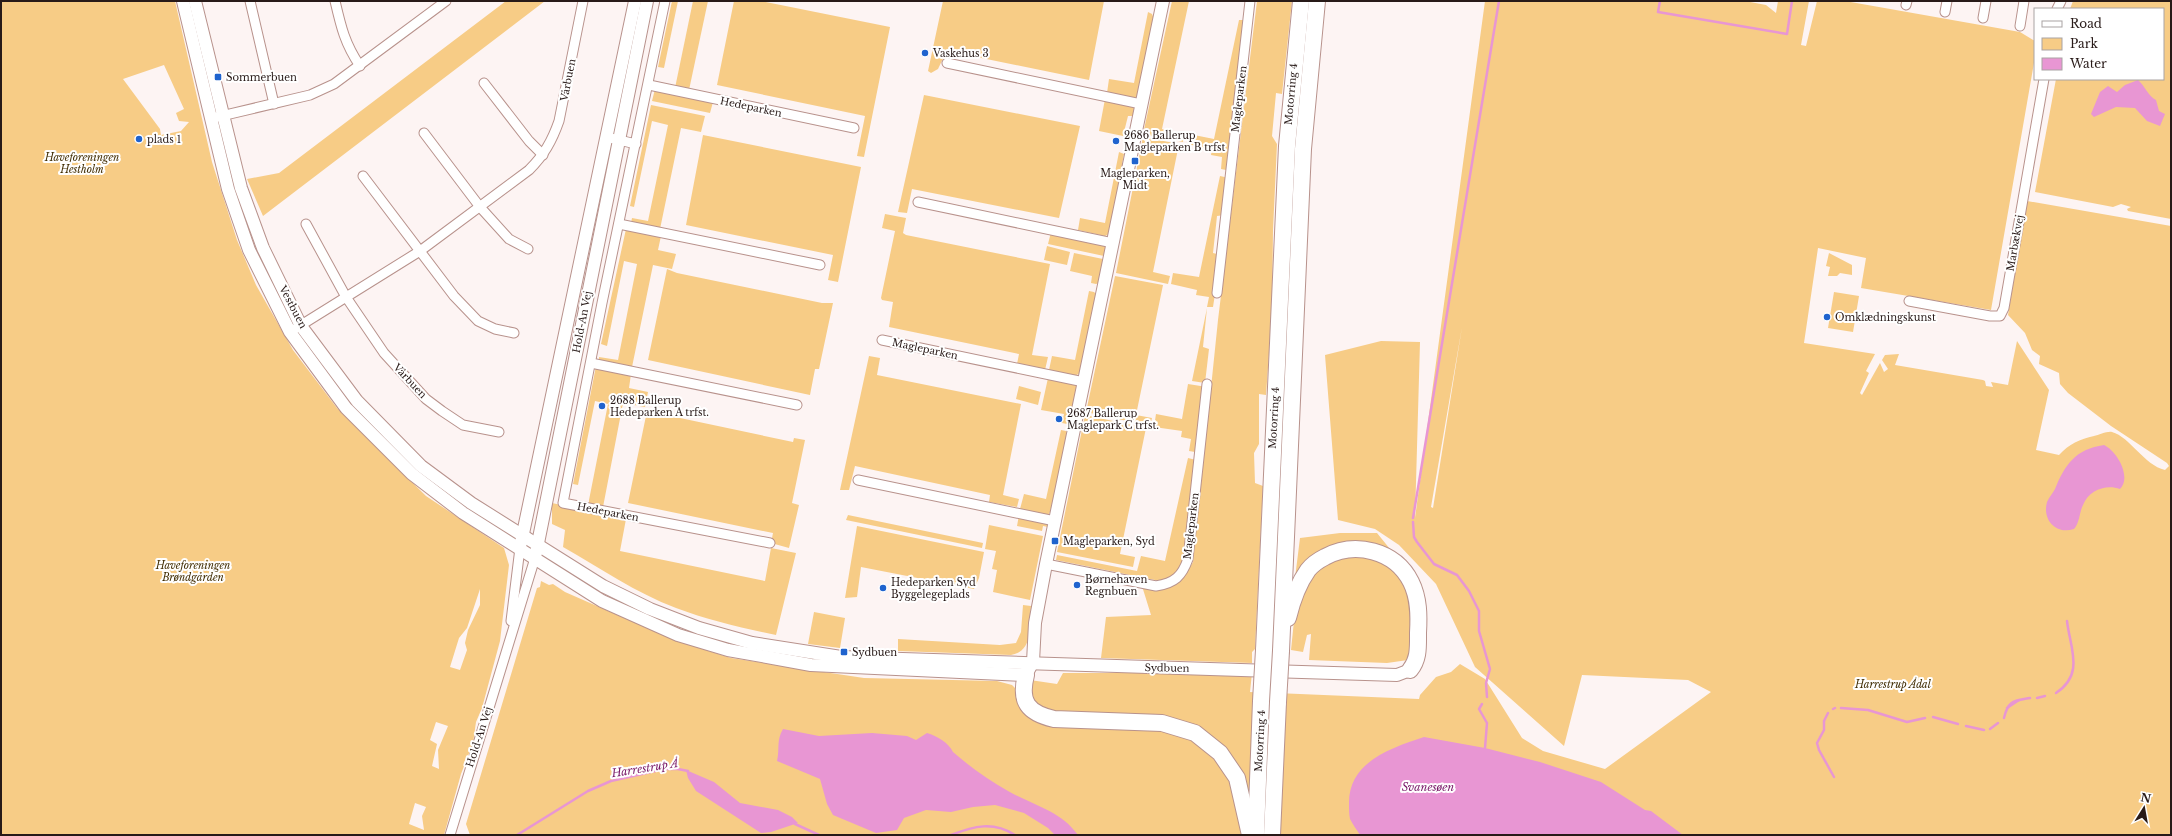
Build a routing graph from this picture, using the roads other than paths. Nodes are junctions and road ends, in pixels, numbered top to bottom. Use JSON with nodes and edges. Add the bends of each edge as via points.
{"nodes":[{"id":1,"x":183,"y":1,"type":"edge"},
{"id":2,"x":195,"y":1,"type":"edge"},
{"id":3,"x":250,"y":1,"type":"edge"},
{"id":4,"x":335,"y":1,"type":"edge"},
{"id":5,"x":430,"y":1,"type":"edge"},
{"id":6,"x":446,"y":1,"type":"edge"},
{"id":7,"x":584,"y":1,"type":"edge"},
{"id":8,"x":635,"y":1,"type":"edge"},
{"id":9,"x":647,"y":1,"type":"edge"},
{"id":10,"x":666,"y":1,"type":"edge"},
{"id":11,"x":1163,"y":1,"type":"edge"},
{"id":12,"x":1250,"y":1,"type":"edge"},
{"id":13,"x":1300,"y":1,"type":"edge"},
{"id":14,"x":1317,"y":1,"type":"edge"},
{"id":15,"x":1947,"y":1,"type":"edge"},
{"id":16,"x":1986,"y":1,"type":"edge"},
{"id":17,"x":2024,"y":1,"type":"edge"},
{"id":18,"x":436,"y":9,"type":"junction"},
{"id":19,"x":1945,"y":12,"type":"dead end"},
{"id":20,"x":1983,"y":18,"type":"dead end"},
{"id":21,"x":2020,"y":26,"type":"dead end"},
{"id":22,"x":947,"y":62,"type":"dead end"},
{"id":23,"x":360,"y":66,"type":"junction"},
{"id":24,"x":2044,"y":80,"type":"edge"},
{"id":25,"x":484,"y":83,"type":"dead end"},
{"id":26,"x":649,"y":86,"type":"junction"},
{"id":27,"x":274,"y":104,"type":"junction"},
{"id":28,"x":1141,"y":104,"type":"junction"},
{"id":29,"x":217,"y":117,"type":"junction"},
{"id":30,"x":854,"y":128,"type":"dead end"},
{"id":31,"x":424,"y":133,"type":"dead end"},
{"id":32,"x":606,"y":137,"type":"junction"},
{"id":33,"x":620,"y":140,"type":"junction"},
{"id":34,"x":636,"y":144,"type":"junction"},
{"id":35,"x":543,"y":155,"type":"junction"},
{"id":36,"x":363,"y":176,"type":"dead end"},
{"id":37,"x":918,"y":202,"type":"dead end"},
{"id":38,"x":480,"y":207,"type":"junction"},
{"id":39,"x":306,"y":224,"type":"dead end"},
{"id":40,"x":619,"y":224,"type":"junction"},
{"id":41,"x":1113,"y":243,"type":"junction"},
{"id":42,"x":528,"y":249,"type":"dead end"},
{"id":43,"x":420,"y":251,"type":"junction"},
{"id":44,"x":820,"y":265,"type":"dead end"},
{"id":45,"x":1217,"y":293,"type":"dead end"},
{"id":46,"x":346,"y":297,"type":"junction"},
{"id":47,"x":1909,"y":301,"type":"dead end"},
{"id":48,"x":296,"y":329,"type":"junction"},
{"id":49,"x":514,"y":333,"type":"dead end"},
{"id":50,"x":882,"y":340,"type":"dead end"},
{"id":51,"x":591,"y":363,"type":"junction"},
{"id":52,"x":1084,"y":382,"type":"junction"},
{"id":53,"x":1207,"y":384,"type":"dead end"},
{"id":54,"x":797,"y":405,"type":"dead end"},
{"id":55,"x":499,"y":432,"type":"dead end"},
{"id":56,"x":858,"y":480,"type":"dead end"},
{"id":57,"x":1056,"y":521,"type":"junction"},
{"id":58,"x":521,"y":542,"type":"junction"},
{"id":59,"x":770,"y":543,"type":"dead end"},
{"id":60,"x":538,"y":546,"type":"junction"},
{"id":61,"x":535,"y":558,"type":"junction"},
{"id":62,"x":1046,"y":564,"type":"junction"},
{"id":63,"x":509,"y":640,"type":"junction"},
{"id":64,"x":1281,"y":650,"type":"junction"},
{"id":65,"x":1029,"y":670,"type":"junction"},
{"id":66,"x":1410,"y":670,"type":"joint"},
{"id":67,"x":450,"y":835,"type":"edge"},
{"id":68,"x":1250,"y":835,"type":"edge"},
{"id":69,"x":1255,"y":835,"type":"edge"},
{"id":70,"x":1272,"y":835,"type":"edge"}],
"edges":[{"from":1,"to":29,"type":"street","name":"Vestbuen"},
{"from":2,"to":29,"type":"street","name":"Vestbuen"},
{"from":3,"to":27,"type":"street"},
{"from":4,"to":23,"type":"street","via":[[348,49]]},
{"from":5,"to":18,"type":"street"},
{"from":6,"to":18,"type":"street"},
{"from":7,"to":35,"type":"street","name":"Vårbuen","via":[[559,121],[553,139]]},
{"from":8,"to":32,"type":"street","name":"Hold-An Vej"},
{"from":9,"to":33,"type":"street","name":"Hold-An Vej"},
{"from":10,"to":26,"type":"street","name":"Hedeparken"},
{"from":11,"to":28,"type":"street"},
{"from":12,"to":45,"type":"street","name":"Magleparken"},
{"from":13,"to":69,"type":"highway","name":"Motorring 4","bridge":true,"via":[[1287,146]]},
{"from":14,"to":64,"type":"highway","name":"Motorring 4","via":[[1303,149]]},
{"from":15,"to":19,"type":"street"},
{"from":16,"to":20,"type":"street"},
{"from":17,"to":21,"type":"street"},
{"from":18,"to":23,"type":"street"},
{"from":22,"to":28,"type":"street"},
{"from":23,"to":27,"type":"street","via":[[334,84],[310,95]]},
{"from":24,"to":47,"type":"street","name":"Marbækvej","via":[[2005,302],[2000,316]]},
{"from":25,"to":35,"type":"street"},
{"from":26,"to":30,"type":"street","name":"Hedeparken"},
{"from":26,"to":34,"type":"street","name":"Hedeparken"},
{"from":27,"to":29,"type":"street"},
{"from":28,"to":41,"type":"street"},
{"from":29,"to":48,"type":"street","name":"Vestbuen","via":[[263,248]]},
{"from":31,"to":38,"type":"street"},
{"from":32,"to":33,"type":"street"},
{"from":32,"to":58,"type":"street","name":"Hold-An Vej"},
{"from":33,"to":34,"type":"street"},
{"from":33,"to":60,"type":"street","name":"Hold-An Vej"},
{"from":34,"to":40,"type":"street","name":"Hedeparken"},
{"from":35,"to":38,"type":"street","name":"Vårbuen","via":[[529,170]]},
{"from":36,"to":43,"type":"street"},
{"from":37,"to":41,"type":"street"},
{"from":38,"to":42,"type":"street","via":[[509,239]]},
{"from":38,"to":43,"type":"street","name":"Vårbuen"},
{"from":39,"to":46,"type":"street","name":"Vårbuen"},
{"from":40,"to":44,"type":"street"},
{"from":40,"to":51,"type":"street","name":"Hedeparken"},
{"from":41,"to":52,"type":"street"},
{"from":43,"to":46,"type":"street","name":"Vårbuen"},
{"from":43,"to":49,"type":"street","via":[[454,296],[478,320],[495,329]]},
{"from":46,"to":48,"type":"street","name":"Vårbuen"},
{"from":46,"to":55,"type":"street","name":"Vårbuen","via":[[384,353],[426,399],[463,425]]},
{"from":48,"to":58,"type":"street","name":"Vestbuen","via":[[357,401],[421,466]]},
{"from":50,"to":52,"type":"street","name":"Magleparken"},
{"from":51,"to":54,"type":"street"},
{"from":51,"to":59,"type":"street","name":"Hedeparken","via":[[563,503]]},
{"from":52,"to":57,"type":"street"},
{"from":53,"to":62,"type":"street","name":"Magleparken","via":[[1188,558],[1184,571],[1176,580],[1156,586]]},
{"from":56,"to":57,"type":"street"},
{"from":57,"to":62,"type":"street"},
{"from":58,"to":60,"type":"street","name":"Vestbuen"},
{"from":58,"to":61,"type":"street","name":"Sydbuen"},
{"from":58,"to":63,"type":"street","name":"Hold-An Vej"},
{"from":60,"to":61,"type":"street","name":"Hold-An Vej"},
{"from":60,"to":65,"type":"street","name":"Sydbuen","via":[[603,586],[650,609],[699,628],[752,643],[841,658]]},
{"from":61,"to":63,"type":"street","name":"Hold-An Vej"},
{"from":61,"to":65,"type":"street","name":"Sydbuen","via":[[602,601],[639,619],[678,635],[728,650],[839,668]]},
{"from":62,"to":65,"type":"street"},
{"from":63,"to":67,"type":"street","name":"Hold-An Vej"},
{"from":64,"to":66,"type":"highway","via":[[1294,598],[1309,569],[1334,552],[1363,548],[1378,552],[1392,560],[1411,582],[1419,617],[1418,657]]},
{"from":64,"to":70,"type":"highway","name":"Motorring 4","bridge":true},
{"from":65,"to":66,"type":"street","name":"Sydbuen","via":[[1397,676]]},
{"from":65,"to":68,"type":"highway","via":[[1022,689],[1025,701],[1035,712],[1043,716],[1054,719],[1162,723],[1195,733],[1220,753],[1237,778]]}]}
